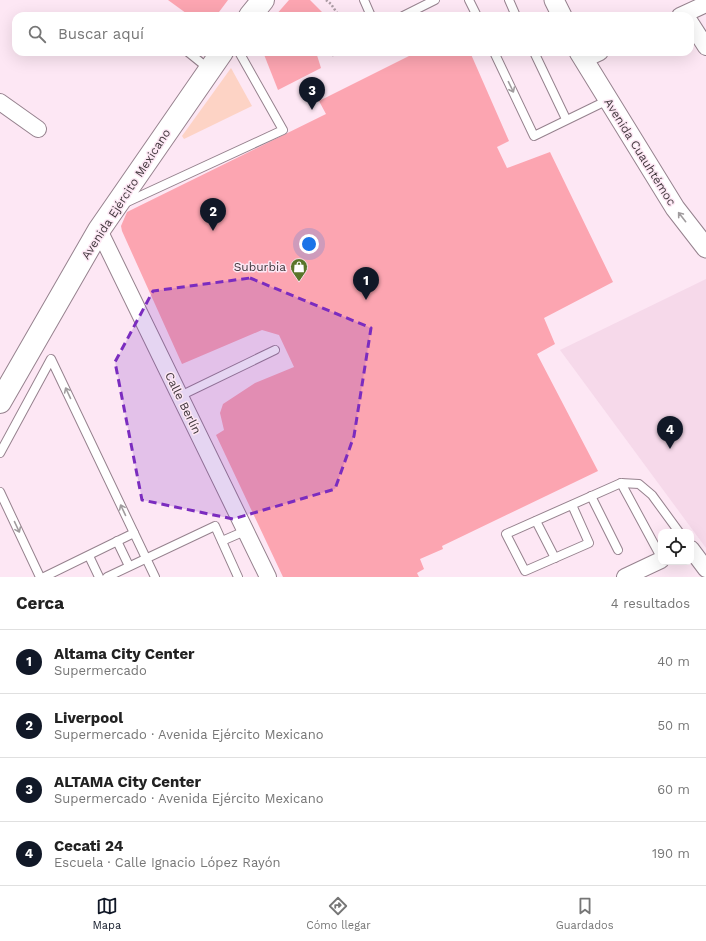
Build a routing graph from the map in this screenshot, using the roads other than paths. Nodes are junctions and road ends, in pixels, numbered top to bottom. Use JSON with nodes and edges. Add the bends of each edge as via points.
{"nodes":[{"id":1,"x":263,"y":0,"type":"edge"},
{"id":2,"x":364,"y":0,"type":"edge"},
{"id":3,"x":435,"y":0,"type":"edge"},
{"id":4,"x":469,"y":0,"type":"edge"},
{"id":5,"x":508,"y":0,"type":"edge"},
{"id":6,"x":554,"y":0,"type":"edge"},
{"id":7,"x":706,"y":4,"type":"edge"},
{"id":8,"x":253,"y":12,"type":"edge"},
{"id":9,"x":369,"y":12,"type":"edge"},
{"id":10,"x":412,"y":12,"type":"edge"},
{"id":11,"x":475,"y":12,"type":"edge"},
{"id":12,"x":514,"y":12,"type":"edge"},
{"id":13,"x":560,"y":12,"type":"edge"},
{"id":14,"x":693,"y":12,"type":"edge"},
{"id":15,"x":694,"y":30,"type":"edge"},
{"id":16,"x":706,"y":47,"type":"edge"},
{"id":17,"x":193,"y":56,"type":"edge"},
{"id":18,"x":219,"y":56,"type":"edge"},
{"id":19,"x":241,"y":56,"type":"edge"},
{"id":20,"x":496,"y":56,"type":"edge"},
{"id":21,"x":536,"y":56,"type":"edge"},
{"id":22,"x":581,"y":56,"type":"edge"},
{"id":23,"x":210,"y":70,"type":"junction"},
{"id":24,"x":608,"y":100,"type":"junction"},
{"id":25,"x":0,"y":102,"type":"edge"},
{"id":26,"x":566,"y":119,"type":"junction"},
{"id":27,"x":38,"y":129,"type":"dead end"},
{"id":28,"x":113,"y":209,"type":"junction"},
{"id":29,"x":99,"y":230,"type":"junction"},
{"id":30,"x":706,"y":248,"type":"edge"},
{"id":31,"x":275,"y":350,"type":"dead end"},
{"id":32,"x":180,"y":396,"type":"junction"},
{"id":33,"x":0,"y":402,"type":"edge"},
{"id":34,"x":0,"y":453,"type":"edge"},
{"id":35,"x":621,"y":483,"type":"junction"},
{"id":36,"x":0,"y":492,"type":"edge"},
{"id":37,"x":592,"y":496,"type":"junction"},
{"id":38,"x":572,"y":505,"type":"junction"},
{"id":39,"x":536,"y":521,"type":"junction"},
{"id":40,"x":676,"y":529,"type":"edge"},
{"id":41,"x":245,"y":531,"type":"junction"},
{"id":42,"x":134,"y":533,"type":"junction"},
{"id":43,"x":117,"y":541,"type":"junction"},
{"id":44,"x":222,"y":541,"type":"junction"},
{"id":45,"x":618,"y":550,"type":"dead end"},
{"id":46,"x":658,"y":552,"type":"edge"},
{"id":47,"x":694,"y":553,"type":"edge"},
{"id":48,"x":89,"y":556,"type":"junction"},
{"id":49,"x":146,"y":558,"type":"junction"},
{"id":50,"x":555,"y":558,"type":"junction"},
{"id":51,"x":658,"y":560,"type":"edge"},
{"id":52,"x":129,"y":566,"type":"junction"},
{"id":53,"x":706,"y":568,"type":"edge"},
{"id":54,"x":58,"y":574,"type":"edge"},
{"id":55,"x":40,"y":577,"type":"edge"},
{"id":56,"x":44,"y":577,"type":"edge"},
{"id":57,"x":99,"y":577,"type":"edge"},
{"id":58,"x":107,"y":577,"type":"edge"},
{"id":59,"x":155,"y":577,"type":"edge"},
{"id":60,"x":238,"y":577,"type":"edge"},
{"id":61,"x":268,"y":577,"type":"edge"},
{"id":62,"x":625,"y":577,"type":"edge"}],
"edges":[{"from":1,"to":8,"type":"main road"},
{"from":2,"to":9,"type":"lane"},
{"from":3,"to":10,"type":"lane"},
{"from":4,"to":11,"type":"lane"},
{"from":5,"to":12,"type":"lane"},
{"from":6,"to":13,"type":"street"},
{"from":7,"to":14,"type":"street"},
{"from":15,"to":16,"type":"street"},
{"from":17,"to":23,"type":"lane"},
{"from":18,"to":23,"type":"main road","name":"Avenida Ejército Mexicano"},
{"from":19,"to":28,"type":"lane","via":[[283,130]]},
{"from":20,"to":26,"type":"lane","one_way":true,"via":[[534,136]]},
{"from":21,"to":26,"type":"lane"},
{"from":22,"to":24,"type":"street","name":"Avenida Cuauhtémoc"},
{"from":23,"to":28,"type":"main road","name":"Avenida Ejército Mexicano"},
{"from":24,"to":26,"type":"lane"},
{"from":30,"to":24,"type":"street","name":"Avenida Cuauhtémoc","one_way":true,"via":[[675,208]]},
{"from":25,"to":27,"type":"street"},
{"from":28,"to":29,"type":"main road","name":"Avenida Ejército Mexicano"},
{"from":29,"to":32,"type":"street","name":"Calle Berlín"},
{"from":29,"to":33,"type":"main road","name":"Avenida Ejército Mexicano"},
{"from":31,"to":32,"type":"lane"},
{"from":32,"to":41,"type":"street","name":"Calle Berlín"},
{"from":42,"to":34,"type":"lane","one_way":true,"via":[[52,358]]},
{"from":35,"to":37,"type":"lane"},
{"from":35,"to":40,"type":"lane","via":[[639,484],[652,494]]},
{"from":35,"to":46,"type":"lane"},
{"from":36,"to":55,"type":"lane","one_way":true},
{"from":37,"to":38,"type":"lane"},
{"from":37,"to":45,"type":"lane"},
{"from":38,"to":39,"type":"lane"},
{"from":38,"to":50,"type":"lane","via":[[589,543]]},
{"from":39,"to":50,"type":"lane"},
{"from":39,"to":50,"type":"lane","via":[[506,534],[525,571]]},
{"from":41,"to":44,"type":"lane"},
{"from":41,"to":61,"type":"street","name":"Calle Berlín"},
{"from":42,"to":43,"type":"lane"},
{"from":42,"to":49,"type":"lane"},
{"from":43,"to":48,"type":"lane"},
{"from":43,"to":52,"type":"lane"},
{"from":44,"to":49,"type":"lane","via":[[215,526]]},
{"from":44,"to":60,"type":"lane"},
{"from":47,"to":53,"type":"street"},
{"from":48,"to":54,"type":"lane"},
{"from":48,"to":57,"type":"lane"},
{"from":49,"to":52,"type":"lane"},
{"from":49,"to":59,"type":"lane"},
{"from":51,"to":62,"type":"street"},
{"from":52,"to":58,"type":"lane"},
{"from":54,"to":56,"type":"lane"}]}
